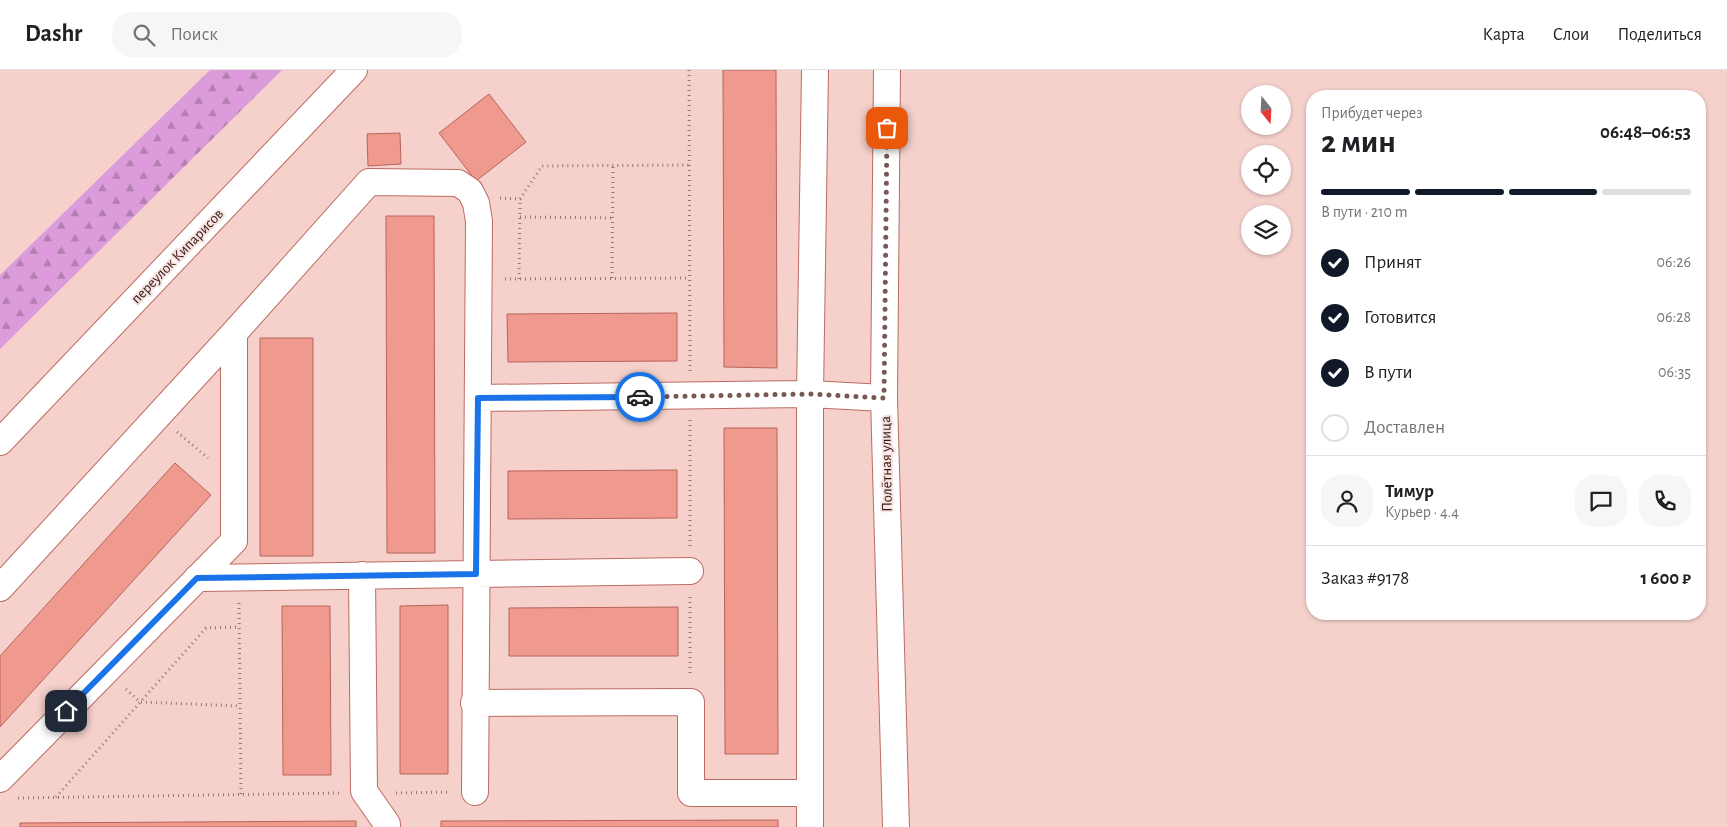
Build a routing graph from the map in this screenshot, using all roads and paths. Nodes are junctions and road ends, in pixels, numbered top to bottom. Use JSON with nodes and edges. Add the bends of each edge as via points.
{"nodes":[{"id":1,"x":354,"y":70,"type":"edge"},
{"id":2,"x":815,"y":70,"type":"edge"},
{"id":3,"x":887,"y":70,"type":"edge"},
{"id":4,"x":690,"y":165,"type":"dead end"},
{"id":5,"x":613,"y":166,"type":"junction"},
{"id":6,"x":473,"y":197,"type":"junction"},
{"id":7,"x":520,"y":200,"type":"junction"},
{"id":8,"x":520,"y":217,"type":"junction"},
{"id":9,"x":613,"y":218,"type":"junction"},
{"id":10,"x":612,"y":278,"type":"junction"},
{"id":11,"x":690,"y":278,"type":"dead end"},
{"id":12,"x":478,"y":279,"type":"junction"},
{"id":13,"x":520,"y":279,"type":"junction"},
{"id":14,"x":234,"y":333,"type":"junction"},
{"id":15,"x":810,"y":394,"type":"junction"},
{"id":16,"x":478,"y":398,"type":"junction"},
{"id":17,"x":884,"y":398,"type":"junction"},
{"id":18,"x":158,"y":416,"type":"junction"},
{"id":19,"x":0,"y":442,"type":"edge"},
{"id":20,"x":234,"y":479,"type":"junction"},
{"id":21,"x":690,"y":571,"type":"dead end"},
{"id":22,"x":362,"y":574,"type":"junction"},
{"id":23,"x":476,"y":574,"type":"junction"},
{"id":24,"x":239,"y":577,"type":"junction"},
{"id":25,"x":197,"y":578,"type":"junction"},
{"id":26,"x":0,"y":588,"type":"edge"},
{"id":27,"x":240,"y":627,"type":"junction"},
{"id":28,"x":106,"y":671,"type":"junction"},
{"id":29,"x":140,"y":702,"type":"junction"},
{"id":30,"x":474,"y":703,"type":"junction"},
{"id":31,"x":240,"y":706,"type":"junction"},
{"id":32,"x":5,"y":788,"type":"edge"},
{"id":33,"x":475,"y":792,"type":"joint"},
{"id":34,"x":365,"y":793,"type":"junction"},
{"id":35,"x":810,"y":793,"type":"junction"},
{"id":36,"x":241,"y":795,"type":"junction"},
{"id":37,"x":55,"y":798,"type":"junction"},
{"id":38,"x":387,"y":827,"type":"edge"},
{"id":39,"x":810,"y":827,"type":"edge"},
{"id":40,"x":896,"y":827,"type":"edge"}],
"edges":[{"from":1,"to":19,"type":"street","name":"переулок Кипарисов"},
{"from":2,"to":15,"type":"street"},
{"from":3,"to":17,"type":"street","name":"Полётная улица"},
{"from":4,"to":5,"type":"path"},
{"from":5,"to":7,"type":"path","via":[[542,166]]},
{"from":5,"to":9,"type":"path"},
{"from":6,"to":7,"type":"path"},
{"from":6,"to":12,"type":"street","via":[[479,221]]},
{"from":6,"to":14,"type":"street","via":[[458,183],[370,182]]},
{"from":7,"to":8,"type":"path"},
{"from":8,"to":9,"type":"path"},
{"from":8,"to":13,"type":"path"},
{"from":9,"to":10,"type":"path"},
{"from":10,"to":11,"type":"path"},
{"from":10,"to":13,"type":"path"},
{"from":12,"to":13,"type":"path"},
{"from":12,"to":16,"type":"street"},
{"from":14,"to":18,"type":"street"},
{"from":14,"to":20,"type":"street"},
{"from":15,"to":16,"type":"street"},
{"from":15,"to":17,"type":"street"},
{"from":15,"to":35,"type":"street"},
{"from":16,"to":23,"type":"street"},
{"from":17,"to":40,"type":"street","name":"Полётная улица"},
{"from":18,"to":20,"type":"path"},
{"from":18,"to":26,"type":"street"},
{"from":20,"to":25,"type":"street","via":[[234,541]]},
{"from":21,"to":23,"type":"street"},
{"from":22,"to":23,"type":"street"},
{"from":22,"to":24,"type":"street"},
{"from":22,"to":34,"type":"street"},
{"from":23,"to":30,"type":"street"},
{"from":24,"to":25,"type":"street"},
{"from":24,"to":27,"type":"path"},
{"from":25,"to":28,"type":"street"},
{"from":27,"to":29,"type":"path","via":[[206,628]]},
{"from":27,"to":31,"type":"path"},
{"from":28,"to":29,"type":"path"},
{"from":28,"to":32,"type":"street"},
{"from":29,"to":31,"type":"path"},
{"from":29,"to":37,"type":"path"},
{"from":30,"to":33,"type":"street"},
{"from":30,"to":35,"type":"street","via":[[690,702],[691,793]]},
{"from":31,"to":36,"type":"path"},
{"from":32,"to":37,"type":"path"},
{"from":33,"to":34,"type":"path"},
{"from":34,"to":36,"type":"path"},
{"from":34,"to":38,"type":"street"},
{"from":35,"to":39,"type":"street"},
{"from":36,"to":37,"type":"path"}]}
